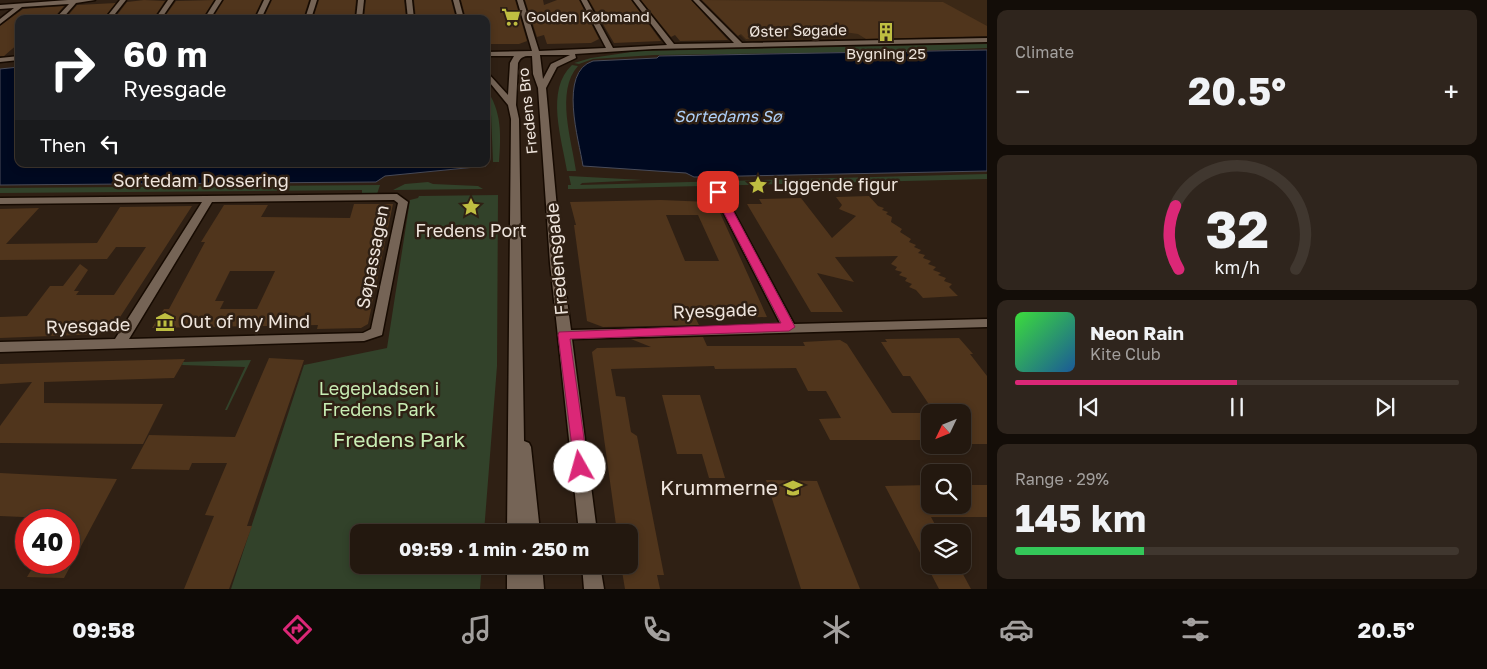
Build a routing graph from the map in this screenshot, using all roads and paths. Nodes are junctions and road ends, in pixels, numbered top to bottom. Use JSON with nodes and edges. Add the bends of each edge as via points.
{"nodes":[{"id":1,"x":92,"y":0,"type":"edge"},
{"id":2,"x":123,"y":0,"type":"edge"},
{"id":3,"x":171,"y":0,"type":"edge"},
{"id":4,"x":266,"y":0,"type":"edge"},
{"id":5,"x":314,"y":0,"type":"edge"},
{"id":6,"x":361,"y":0,"type":"edge"},
{"id":7,"x":409,"y":0,"type":"edge"},
{"id":8,"x":456,"y":0,"type":"edge"},
{"id":9,"x":520,"y":0,"type":"edge"},
{"id":10,"x":584,"y":0,"type":"edge"},
{"id":11,"x":636,"y":0,"type":"edge"},
{"id":12,"x":696,"y":0,"type":"edge"},
{"id":13,"x":75,"y":1,"type":"junction"},
{"id":14,"x":217,"y":2,"type":"edge"},
{"id":15,"x":22,"y":5,"type":"junction"},
{"id":16,"x":0,"y":7,"type":"edge"},
{"id":17,"x":61,"y":15,"type":"edge"},
{"id":18,"x":111,"y":15,"type":"edge"},
{"id":19,"x":161,"y":15,"type":"edge"},
{"id":20,"x":209,"y":15,"type":"edge"},
{"id":21,"x":260,"y":15,"type":"edge"},
{"id":22,"x":309,"y":15,"type":"edge"},
{"id":23,"x":359,"y":15,"type":"edge"},
{"id":24,"x":411,"y":15,"type":"edge"},
{"id":25,"x":460,"y":15,"type":"edge"},
{"id":26,"x":0,"y":22,"type":"edge"},
{"id":27,"x":987,"y":40,"type":"edge"},
{"id":28,"x":672,"y":46,"type":"junction"},
{"id":29,"x":741,"y":46,"type":"junction"},
{"id":30,"x":490,"y":48,"type":"edge"},
{"id":31,"x":551,"y":48,"type":"joint"},
{"id":32,"x":610,"y":49,"type":"junction"},
{"id":33,"x":535,"y":51,"type":"junction"},
{"id":34,"x":490,"y":54,"type":"edge"},
{"id":35,"x":521,"y":54,"type":"junction"},
{"id":36,"x":15,"y":58,"type":"edge"},
{"id":37,"x":0,"y":60,"type":"edge"},
{"id":38,"x":490,"y":78,"type":"edge"},
{"id":39,"x":542,"y":88,"type":"junction"},
{"id":40,"x":512,"y":105,"type":"junction"},
{"id":41,"x":548,"y":164,"type":"joint"},
{"id":42,"x":718,"y":192,"type":"dead end"},
{"id":43,"x":209,"y":199,"type":"junction"},
{"id":44,"x":402,"y":199,"type":"joint"},
{"id":45,"x":0,"y":201,"type":"edge"},
{"id":46,"x":379,"y":322,"type":"joint"},
{"id":47,"x":987,"y":323,"type":"edge"},
{"id":48,"x":789,"y":327,"type":"junction"},
{"id":49,"x":564,"y":335,"type":"junction"},
{"id":50,"x":119,"y":344,"type":"junction"},
{"id":51,"x":0,"y":347,"type":"edge"},
{"id":52,"x":517,"y":387,"type":"junction"},
{"id":53,"x":516,"y":524,"type":"edge"},
{"id":54,"x":530,"y":524,"type":"edge"},
{"id":55,"x":587,"y":524,"type":"edge"},
{"id":56,"x":516,"y":574,"type":"edge"},
{"id":57,"x":533,"y":574,"type":"edge"},
{"id":58,"x":592,"y":574,"type":"edge"},
{"id":59,"x":517,"y":589,"type":"edge"},
{"id":60,"x":534,"y":589,"type":"edge"},
{"id":61,"x":594,"y":589,"type":"edge"}],
"edges":[{"from":1,"to":13,"type":"street"},
{"from":2,"to":18,"type":"street"},
{"from":3,"to":19,"type":"street"},
{"from":4,"to":21,"type":"street"},
{"from":5,"to":22,"type":"street"},
{"from":6,"to":23,"type":"street"},
{"from":7,"to":24,"type":"street"},
{"from":8,"to":25,"type":"street"},
{"from":9,"to":33,"type":"street"},
{"from":10,"to":32,"type":"street"},
{"from":11,"to":28,"type":"street"},
{"from":12,"to":29,"type":"street"},
{"from":13,"to":15,"type":"street"},
{"from":13,"to":17,"type":"street"},
{"from":14,"to":20,"type":"street"},
{"from":15,"to":16,"type":"street"},
{"from":15,"to":26,"type":"street"},
{"from":27,"to":29,"type":"street","name":"Øster Søgade"},
{"from":28,"to":29,"type":"street","name":"Øster Søgade"},
{"from":28,"to":32,"type":"street","name":"Øster Søgade"},
{"from":30,"to":33,"type":"street","name":"Øster Søgade"},
{"from":31,"to":32,"type":"street","name":"Øster Søgade"},
{"from":31,"to":33,"type":"street","name":"Fredens Bro"},
{"from":32,"to":33,"type":"street","name":"Øster Søgade"},
{"from":32,"to":39,"type":"street","via":[[560,61]]},
{"from":33,"to":35,"type":"street","name":"Øster Søgade"},
{"from":33,"to":39,"type":"street","name":"Fredens Bro"},
{"from":34,"to":35,"type":"street","name":"Øster Søgade"},
{"from":35,"to":40,"type":"street","name":"Fredens Bro","via":[[514,63]]},
{"from":36,"to":37,"type":"street"},
{"from":38,"to":40,"type":"street","name":"Fredens Bro"},
{"from":39,"to":41,"type":"street","name":"Fredens Bro"},
{"from":40,"to":52,"type":"street","name":"Fredens Bro","via":[[515,119]]},
{"from":41,"to":49,"type":"street","name":"Fredensgade"},
{"from":42,"to":48,"type":"street"},
{"from":43,"to":44,"type":"street","name":"Sortedam Dossering"},
{"from":43,"to":45,"type":"street","name":"Sortedam Dossering"},
{"from":43,"to":50,"type":"street"},
{"from":44,"to":46,"type":"street","name":"Søpassagen"},
{"from":46,"to":50,"type":"street","name":"Ryesgade","via":[[377,332],[364,337]]},
{"from":47,"to":48,"type":"street","name":"Ryesgade"},
{"from":48,"to":49,"type":"street","name":"Ryesgade"},
{"from":49,"to":55,"type":"street","name":"Fredensgade"},
{"from":50,"to":51,"type":"street","name":"Ryesgade"},
{"from":52,"to":53,"type":"street"},
{"from":52,"to":54,"type":"street"},
{"from":56,"to":59,"type":"street"},
{"from":57,"to":60,"type":"street"},
{"from":58,"to":61,"type":"street"}]}
